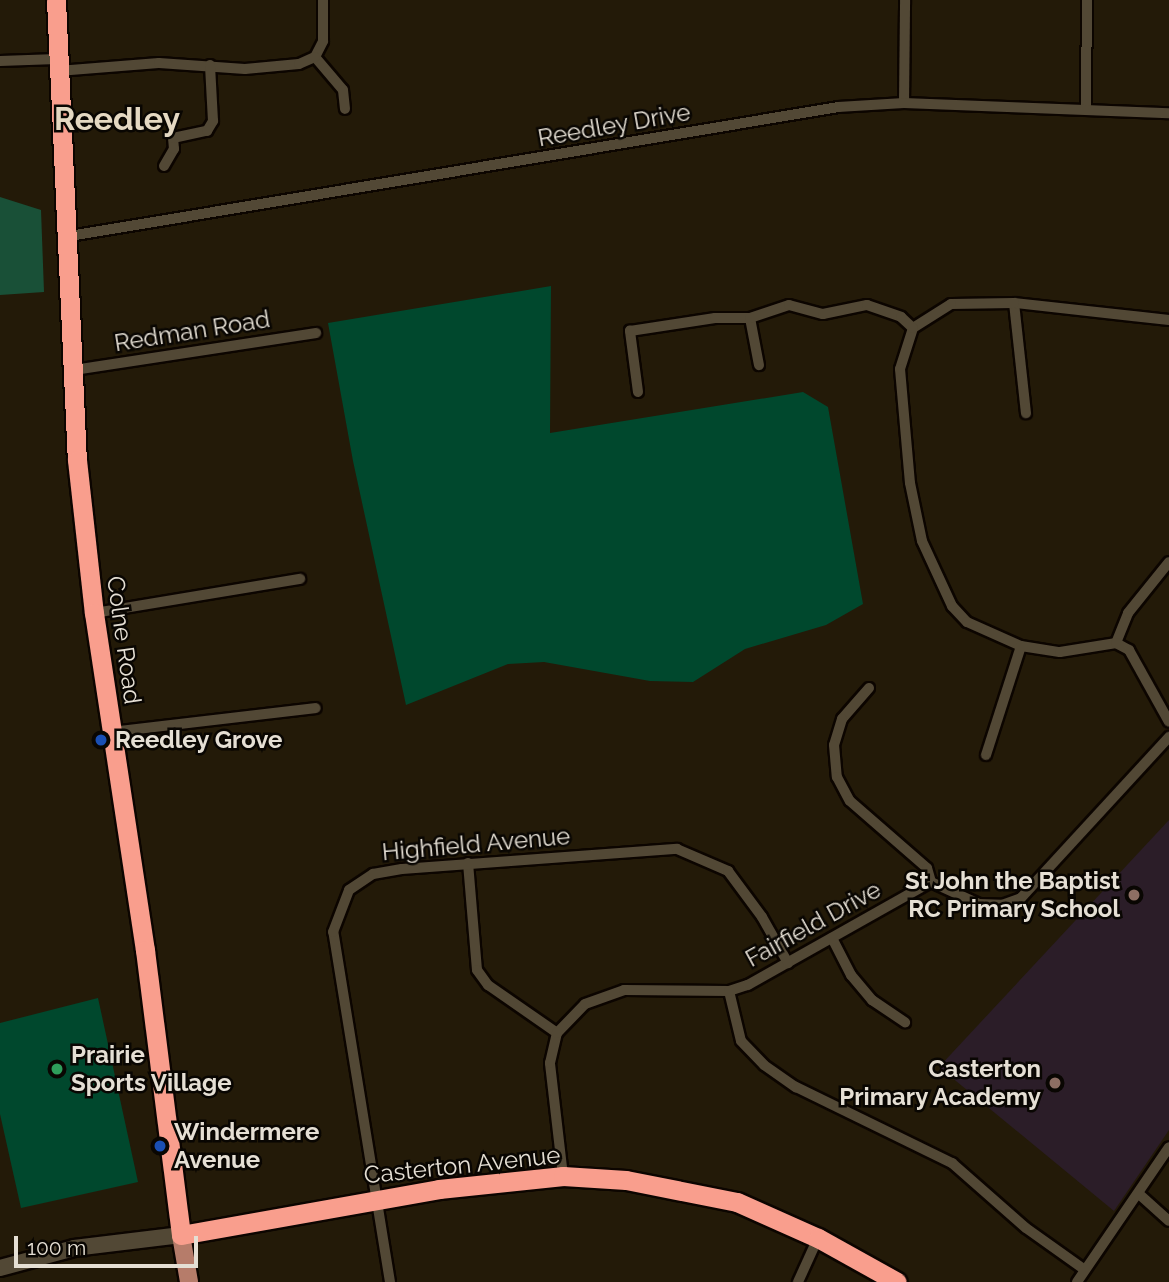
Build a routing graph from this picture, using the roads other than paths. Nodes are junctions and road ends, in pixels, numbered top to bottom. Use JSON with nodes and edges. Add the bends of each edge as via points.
{"nodes":[{"id":1,"x":56,"y":0,"type":"edge"},
{"id":2,"x":323,"y":0,"type":"edge"},
{"id":3,"x":905,"y":0,"type":"edge"},
{"id":4,"x":1087,"y":0,"type":"edge"},
{"id":5,"x":315,"y":57,"type":"junction"},
{"id":6,"x":0,"y":61,"type":"edge"},
{"id":7,"x":58,"y":64,"type":"junction"},
{"id":8,"x":209,"y":65,"type":"junction"},
{"id":9,"x":904,"y":103,"type":"junction"},
{"id":10,"x":1086,"y":107,"type":"junction"},
{"id":11,"x":345,"y":109,"type":"dead end"},
{"id":12,"x":1169,"y":113,"type":"edge"},
{"id":13,"x":164,"y":166,"type":"dead end"},
{"id":14,"x":70,"y":236,"type":"junction"},
{"id":15,"x":1014,"y":303,"type":"junction"},
{"id":16,"x":750,"y":317,"type":"junction"},
{"id":17,"x":1169,"y":320,"type":"edge"},
{"id":18,"x":913,"y":328,"type":"junction"},
{"id":19,"x":316,"y":334,"type":"dead end"},
{"id":20,"x":760,"y":365,"type":"dead end"},
{"id":21,"x":74,"y":370,"type":"junction"},
{"id":22,"x":638,"y":391,"type":"dead end"},
{"id":23,"x":1026,"y":413,"type":"dead end"},
{"id":24,"x":1169,"y":562,"type":"edge"},
{"id":25,"x":300,"y":579,"type":"dead end"},
{"id":26,"x":94,"y":613,"type":"junction"},
{"id":27,"x":1116,"y":643,"type":"junction"},
{"id":28,"x":1021,"y":646,"type":"junction"},
{"id":29,"x":869,"y":688,"type":"dead end"},
{"id":30,"x":316,"y":708,"type":"dead end"},
{"id":31,"x":1169,"y":722,"type":"edge"},
{"id":32,"x":112,"y":732,"type":"junction"},
{"id":33,"x":1169,"y":737,"type":"edge"},
{"id":34,"x":986,"y":755,"type":"dead end"},
{"id":35,"x":468,"y":863,"type":"junction"},
{"id":36,"x":931,"y":882,"type":"junction"},
{"id":37,"x":832,"y":937,"type":"junction"},
{"id":38,"x":788,"y":963,"type":"junction"},
{"id":39,"x":729,"y":991,"type":"junction"},
{"id":40,"x":905,"y":1022,"type":"dead end"},
{"id":41,"x":557,"y":1033,"type":"junction"},
{"id":42,"x":1169,"y":1147,"type":"edge"},
{"id":43,"x":563,"y":1176,"type":"junction"},
{"id":44,"x":1139,"y":1194,"type":"junction"},
{"id":45,"x":379,"y":1197,"type":"junction"},
{"id":46,"x":1169,"y":1221,"type":"edge"},
{"id":47,"x":181,"y":1235,"type":"junction"},
{"id":48,"x":818,"y":1238,"type":"junction"},
{"id":49,"x":0,"y":1268,"type":"edge"},
{"id":50,"x":1085,"y":1270,"type":"junction"},
{"id":51,"x":189,"y":1282,"type":"edge"},
{"id":52,"x":390,"y":1282,"type":"edge"},
{"id":53,"x":798,"y":1282,"type":"edge"},
{"id":54,"x":897,"y":1282,"type":"edge"},
{"id":55,"x":1077,"y":1282,"type":"edge"}],
"edges":[{"from":1,"to":7,"type":"highway","name":"Colne Road"},
{"from":2,"to":5,"type":"street","via":[[323,41]]},
{"from":3,"to":9,"type":"street"},
{"from":4,"to":10,"type":"street"},
{"from":5,"to":8,"type":"street","via":[[299,64],[245,69]]},
{"from":5,"to":11,"type":"street","via":[[343,90]]},
{"from":6,"to":7,"type":"street"},
{"from":7,"to":8,"type":"street"},
{"from":7,"to":14,"type":"highway","name":"Colne Road"},
{"from":8,"to":13,"type":"street","via":[[213,121],[207,131],[173,138],[174,149]]},
{"from":9,"to":10,"type":"street","name":"Reedley Drive"},
{"from":9,"to":14,"type":"street","name":"Reedley Drive","via":[[838,107]]},
{"from":10,"to":12,"type":"street","name":"Reedley Drive"},
{"from":14,"to":21,"type":"highway","name":"Colne Road"},
{"from":15,"to":17,"type":"street"},
{"from":15,"to":18,"type":"street","via":[[951,304]]},
{"from":15,"to":23,"type":"street"},
{"from":16,"to":18,"type":"street","via":[[789,306],[823,314],[867,305],[901,317]]},
{"from":16,"to":20,"type":"street"},
{"from":16,"to":22,"type":"street","via":[[715,317],[629,331]]},
{"from":18,"to":28,"type":"street","via":[[900,369],[911,483],[922,541],[952,606],[967,622]]},
{"from":19,"to":21,"type":"street","name":"Redman Road"},
{"from":21,"to":26,"type":"highway","name":"Colne Road","via":[[77,460]]},
{"from":24,"to":27,"type":"street","via":[[1128,612]]},
{"from":25,"to":26,"type":"street"},
{"from":26,"to":32,"type":"highway","name":"Colne Road"},
{"from":27,"to":28,"type":"street","via":[[1060,652]]},
{"from":27,"to":31,"type":"street","via":[[1129,650]]},
{"from":28,"to":34,"type":"street"},
{"from":29,"to":36,"type":"street","via":[[842,719],[834,745],[837,777],[850,801],[927,868]]},
{"from":30,"to":32,"type":"street"},
{"from":32,"to":47,"type":"highway","name":"Colne Road"},
{"from":33,"to":36,"type":"street","via":[[1021,898],[1002,905],[979,904]]},
{"from":35,"to":38,"type":"street","name":"Highfield Avenue","via":[[677,849],[701,856],[728,872],[745,892]]},
{"from":35,"to":41,"type":"street","via":[[478,970],[488,985]]},
{"from":35,"to":45,"type":"street","name":"Highfield Avenue","via":[[373,874],[349,890],[333,932]]},
{"from":36,"to":37,"type":"street","name":"Fairfield Drive"},
{"from":37,"to":38,"type":"street","name":"Fairfield Drive"},
{"from":37,"to":40,"type":"street","via":[[865,992]]},
{"from":38,"to":39,"type":"street","name":"Fairfield Drive"},
{"from":39,"to":41,"type":"street","name":"Fairfield Drive","via":[[611,992],[585,1004]]},
{"from":39,"to":50,"type":"street","via":[[741,1041],[764,1065],[796,1087],[952,1163],[1026,1228]]},
{"from":41,"to":43,"type":"street","via":[[549,1085]]},
{"from":42,"to":44,"type":"street"},
{"from":43,"to":45,"type":"highway","name":"Casterton Avenue"},
{"from":43,"to":48,"type":"highway","name":"Casterton Avenue","via":[[626,1180],[737,1202]]},
{"from":44,"to":46,"type":"street"},
{"from":44,"to":50,"type":"street"},
{"from":45,"to":47,"type":"highway","name":"Casterton Avenue"},
{"from":45,"to":52,"type":"street","name":"Highfield Avenue"},
{"from":47,"to":49,"type":"street","via":[[74,1248]]},
{"from":47,"to":51,"type":"main road","name":"Colne Road"},
{"from":48,"to":53,"type":"street"},
{"from":48,"to":54,"type":"highway","name":"Casterton Avenue"},
{"from":50,"to":55,"type":"street"}]}
